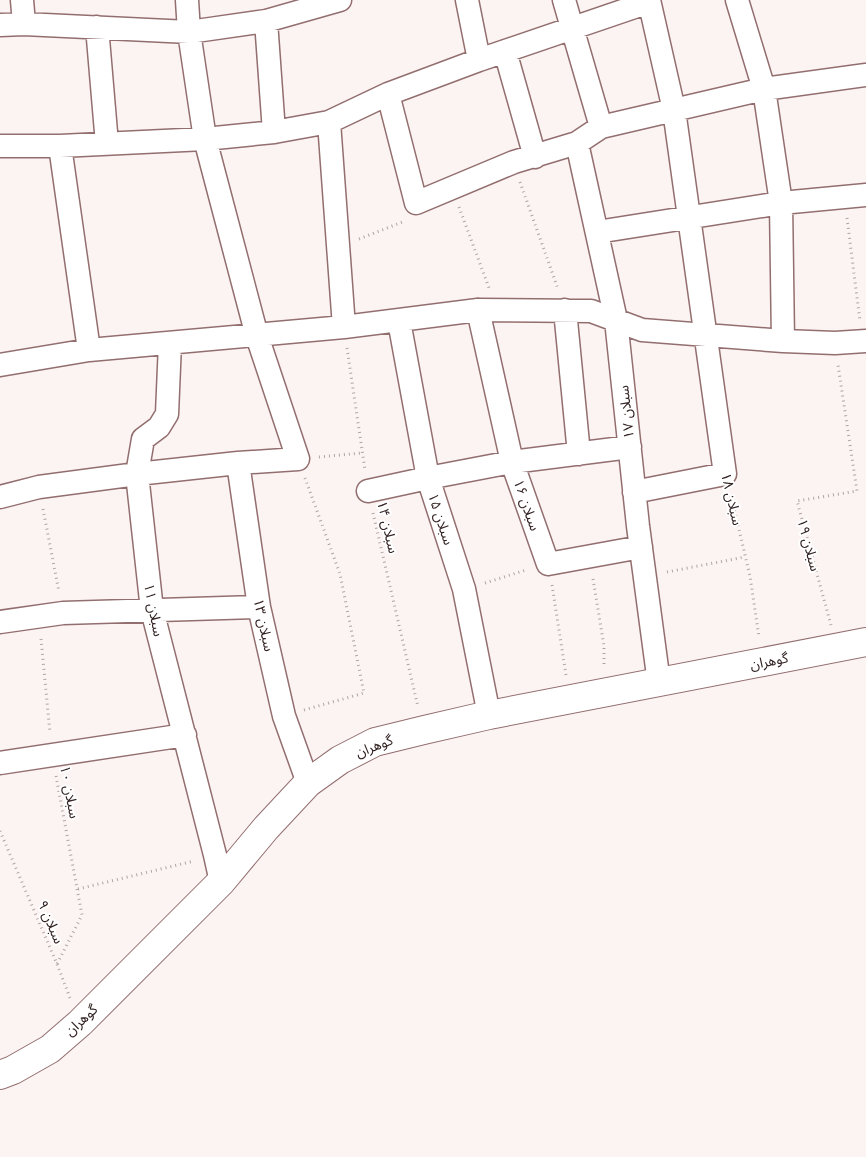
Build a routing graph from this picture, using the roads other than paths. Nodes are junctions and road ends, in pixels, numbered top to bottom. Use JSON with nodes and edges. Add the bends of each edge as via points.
{"nodes":[{"id":1,"x":22,"y":0,"type":"edge"},
{"id":2,"x":187,"y":0,"type":"edge"},
{"id":3,"x":340,"y":0,"type":"edge"},
{"id":4,"x":466,"y":0,"type":"edge"},
{"id":5,"x":564,"y":0,"type":"edge"},
{"id":6,"x":738,"y":0,"type":"edge"},
{"id":7,"x":649,"y":1,"type":"edge"},
{"id":8,"x":266,"y":21,"type":"junction"},
{"id":9,"x":0,"y":24,"type":"edge"},
{"id":10,"x":24,"y":24,"type":"junction"},
{"id":11,"x":97,"y":27,"type":"junction"},
{"id":12,"x":572,"y":27,"type":"junction"},
{"id":13,"x":189,"y":32,"type":"junction"},
{"id":14,"x":505,"y":51,"type":"junction"},
{"id":15,"x":479,"y":60,"type":"junction"},
{"id":16,"x":866,"y":75,"type":"edge"},
{"id":17,"x":764,"y":88,"type":"junction"},
{"id":18,"x":388,"y":94,"type":"junction"},
{"id":19,"x":674,"y":110,"type":"junction"},
{"id":20,"x":329,"y":122,"type":"junction"},
{"id":21,"x":601,"y":127,"type":"junction"},
{"id":22,"x":274,"y":132,"type":"junction"},
{"id":23,"x":205,"y":139,"type":"junction"},
{"id":24,"x":577,"y":143,"type":"junction"},
{"id":25,"x":107,"y":144,"type":"junction"},
{"id":26,"x":0,"y":146,"type":"edge"},
{"id":27,"x":60,"y":146,"type":"junction"},
{"id":28,"x":524,"y":160,"type":"junction"},
{"id":29,"x":855,"y":196,"type":"edge"},
{"id":30,"x":780,"y":203,"type":"junction"},
{"id":31,"x":689,"y":217,"type":"junction"},
{"id":32,"x":597,"y":232,"type":"junction"},
{"id":33,"x":488,"y":310,"type":"junction"},
{"id":34,"x":565,"y":310,"type":"junction"},
{"id":35,"x":616,"y":320,"type":"junction"},
{"id":36,"x":399,"y":321,"type":"junction"},
{"id":37,"x":344,"y":327,"type":"junction"},
{"id":38,"x":706,"y":335,"type":"junction"},
{"id":39,"x":258,"y":336,"type":"junction"},
{"id":40,"x":783,"y":341,"type":"junction"},
{"id":41,"x":864,"y":341,"type":"edge"},
{"id":42,"x":170,"y":343,"type":"junction"},
{"id":43,"x":89,"y":350,"type":"junction"},
{"id":44,"x":0,"y":365,"type":"edge"},
{"id":45,"x":630,"y":447,"type":"junction"},
{"id":46,"x":579,"y":454,"type":"junction"},
{"id":47,"x":512,"y":462,"type":"junction"},
{"id":48,"x":238,"y":463,"type":"junction"},
{"id":49,"x":137,"y":474,"type":"junction"},
{"id":50,"x":428,"y":478,"type":"junction"},
{"id":51,"x":368,"y":490,"type":"road end"},
{"id":52,"x":634,"y":492,"type":"junction"},
{"id":53,"x":0,"y":497,"type":"edge"},
{"id":54,"x":641,"y":547,"type":"junction"},
{"id":55,"x":259,"y":607,"type":"junction"},
{"id":56,"x":152,"y":610,"type":"junction"},
{"id":57,"x":0,"y":622,"type":"edge"},
{"id":58,"x":866,"y":642,"type":"edge"},
{"id":59,"x":659,"y":683,"type":"junction"},
{"id":60,"x":489,"y":715,"type":"junction"},
{"id":61,"x":185,"y":735,"type":"junction"},
{"id":62,"x":0,"y":763,"type":"edge"},
{"id":63,"x":308,"y":783,"type":"junction"},
{"id":64,"x":221,"y":882,"type":"junction"},
{"id":65,"x":0,"y":1075,"type":"edge"}],
"edges":[{"from":1,"to":10,"type":"street"},
{"from":2,"to":13,"type":"street"},
{"from":3,"to":8,"type":"street"},
{"from":4,"to":15,"type":"street"},
{"from":5,"to":12,"type":"street"},
{"from":6,"to":17,"type":"street"},
{"from":7,"to":12,"type":"street"},
{"from":7,"to":19,"type":"street","name":"سبلان ۱۸"},
{"from":8,"to":13,"type":"street"},
{"from":8,"to":22,"type":"street"},
{"from":9,"to":10,"type":"street"},
{"from":10,"to":11,"type":"street"},
{"from":11,"to":13,"type":"street"},
{"from":11,"to":25,"type":"street"},
{"from":12,"to":14,"type":"street"},
{"from":12,"to":21,"type":"street"},
{"from":13,"to":23,"type":"street"},
{"from":14,"to":15,"type":"street"},
{"from":14,"to":28,"type":"street"},
{"from":15,"to":18,"type":"street"},
{"from":16,"to":17,"type":"street"},
{"from":17,"to":19,"type":"street"},
{"from":17,"to":30,"type":"street"},
{"from":18,"to":20,"type":"street"},
{"from":18,"to":28,"type":"street","via":[[416,203]]},
{"from":19,"to":21,"type":"street"},
{"from":19,"to":31,"type":"street","name":"سبلان ۱۸"},
{"from":20,"to":22,"type":"street"},
{"from":20,"to":37,"type":"street"},
{"from":21,"to":24,"type":"street"},
{"from":22,"to":23,"type":"street"},
{"from":23,"to":25,"type":"street"},
{"from":23,"to":39,"type":"street"},
{"from":24,"to":28,"type":"street"},
{"from":24,"to":32,"type":"street","name":"سبلان ۱۷"},
{"from":25,"to":27,"type":"street"},
{"from":26,"to":27,"type":"street"},
{"from":27,"to":43,"type":"street"},
{"from":29,"to":30,"type":"street"},
{"from":30,"to":31,"type":"street"},
{"from":30,"to":40,"type":"street"},
{"from":31,"to":32,"type":"street"},
{"from":31,"to":38,"type":"street","name":"سبلان ۱۸"},
{"from":32,"to":35,"type":"street","name":"سبلان ۱۷"},
{"from":33,"to":34,"type":"street"},
{"from":33,"to":36,"type":"street"},
{"from":33,"to":47,"type":"street","name":"سبلان ۱۶"},
{"from":34,"to":35,"type":"street","via":[[591,310]]},
{"from":34,"to":46,"type":"street"},
{"from":35,"to":38,"type":"street","via":[[642,330]]},
{"from":35,"to":45,"type":"street","name":"سبلان ۱۷"},
{"from":36,"to":37,"type":"street"},
{"from":36,"to":50,"type":"street","name":"سبلان ۱۵"},
{"from":37,"to":39,"type":"street"},
{"from":38,"to":40,"type":"street"},
{"from":38,"to":52,"type":"street","name":"سبلان ۱۸","via":[[725,474]]},
{"from":39,"to":42,"type":"street"},
{"from":39,"to":48,"type":"street","via":[[298,459]]},
{"from":40,"to":41,"type":"street"},
{"from":42,"to":43,"type":"street"},
{"from":42,"to":49,"type":"street","name":"سبلان ۱۱","via":[[167,414],[159,427],[143,439]]},
{"from":43,"to":44,"type":"street"},
{"from":45,"to":46,"type":"street"},
{"from":45,"to":52,"type":"street","name":"سبلان ۱۷"},
{"from":46,"to":47,"type":"street"},
{"from":47,"to":50,"type":"street"},
{"from":47,"to":54,"type":"street","name":"سبلان ۱۶","via":[[548,564]]},
{"from":48,"to":49,"type":"street"},
{"from":48,"to":55,"type":"street","name":"سبلان ۱۳"},
{"from":49,"to":53,"type":"street","via":[[39,487]]},
{"from":49,"to":56,"type":"street","name":"سبلان ۱۱"},
{"from":50,"to":51,"type":"street"},
{"from":50,"to":60,"type":"street","name":"سبلان ۱۵","via":[[464,589]]},
{"from":52,"to":54,"type":"street","name":"سبلان ۱۷"},
{"from":54,"to":59,"type":"street","name":"سبلان ۱۷"},
{"from":55,"to":56,"type":"street"},
{"from":55,"to":63,"type":"street","name":"سبلان ۱۳","via":[[284,716]]},
{"from":56,"to":57,"type":"street","via":[[63,614]]},
{"from":56,"to":61,"type":"street","name":"سبلان ۱۱"},
{"from":58,"to":59,"type":"street","name":"گوهران"},
{"from":59,"to":60,"type":"street","name":"گوهران"},
{"from":60,"to":63,"type":"street","name":"گوهران","via":[[374,742],[340,760]]},
{"from":61,"to":62,"type":"street"},
{"from":61,"to":64,"type":"street","name":"سبلان ۱۱"},
{"from":63,"to":64,"type":"street","name":"گوهران"},
{"from":64,"to":65,"type":"street","name":"گوهران","via":[[80,1024],[50,1048]]}]}
